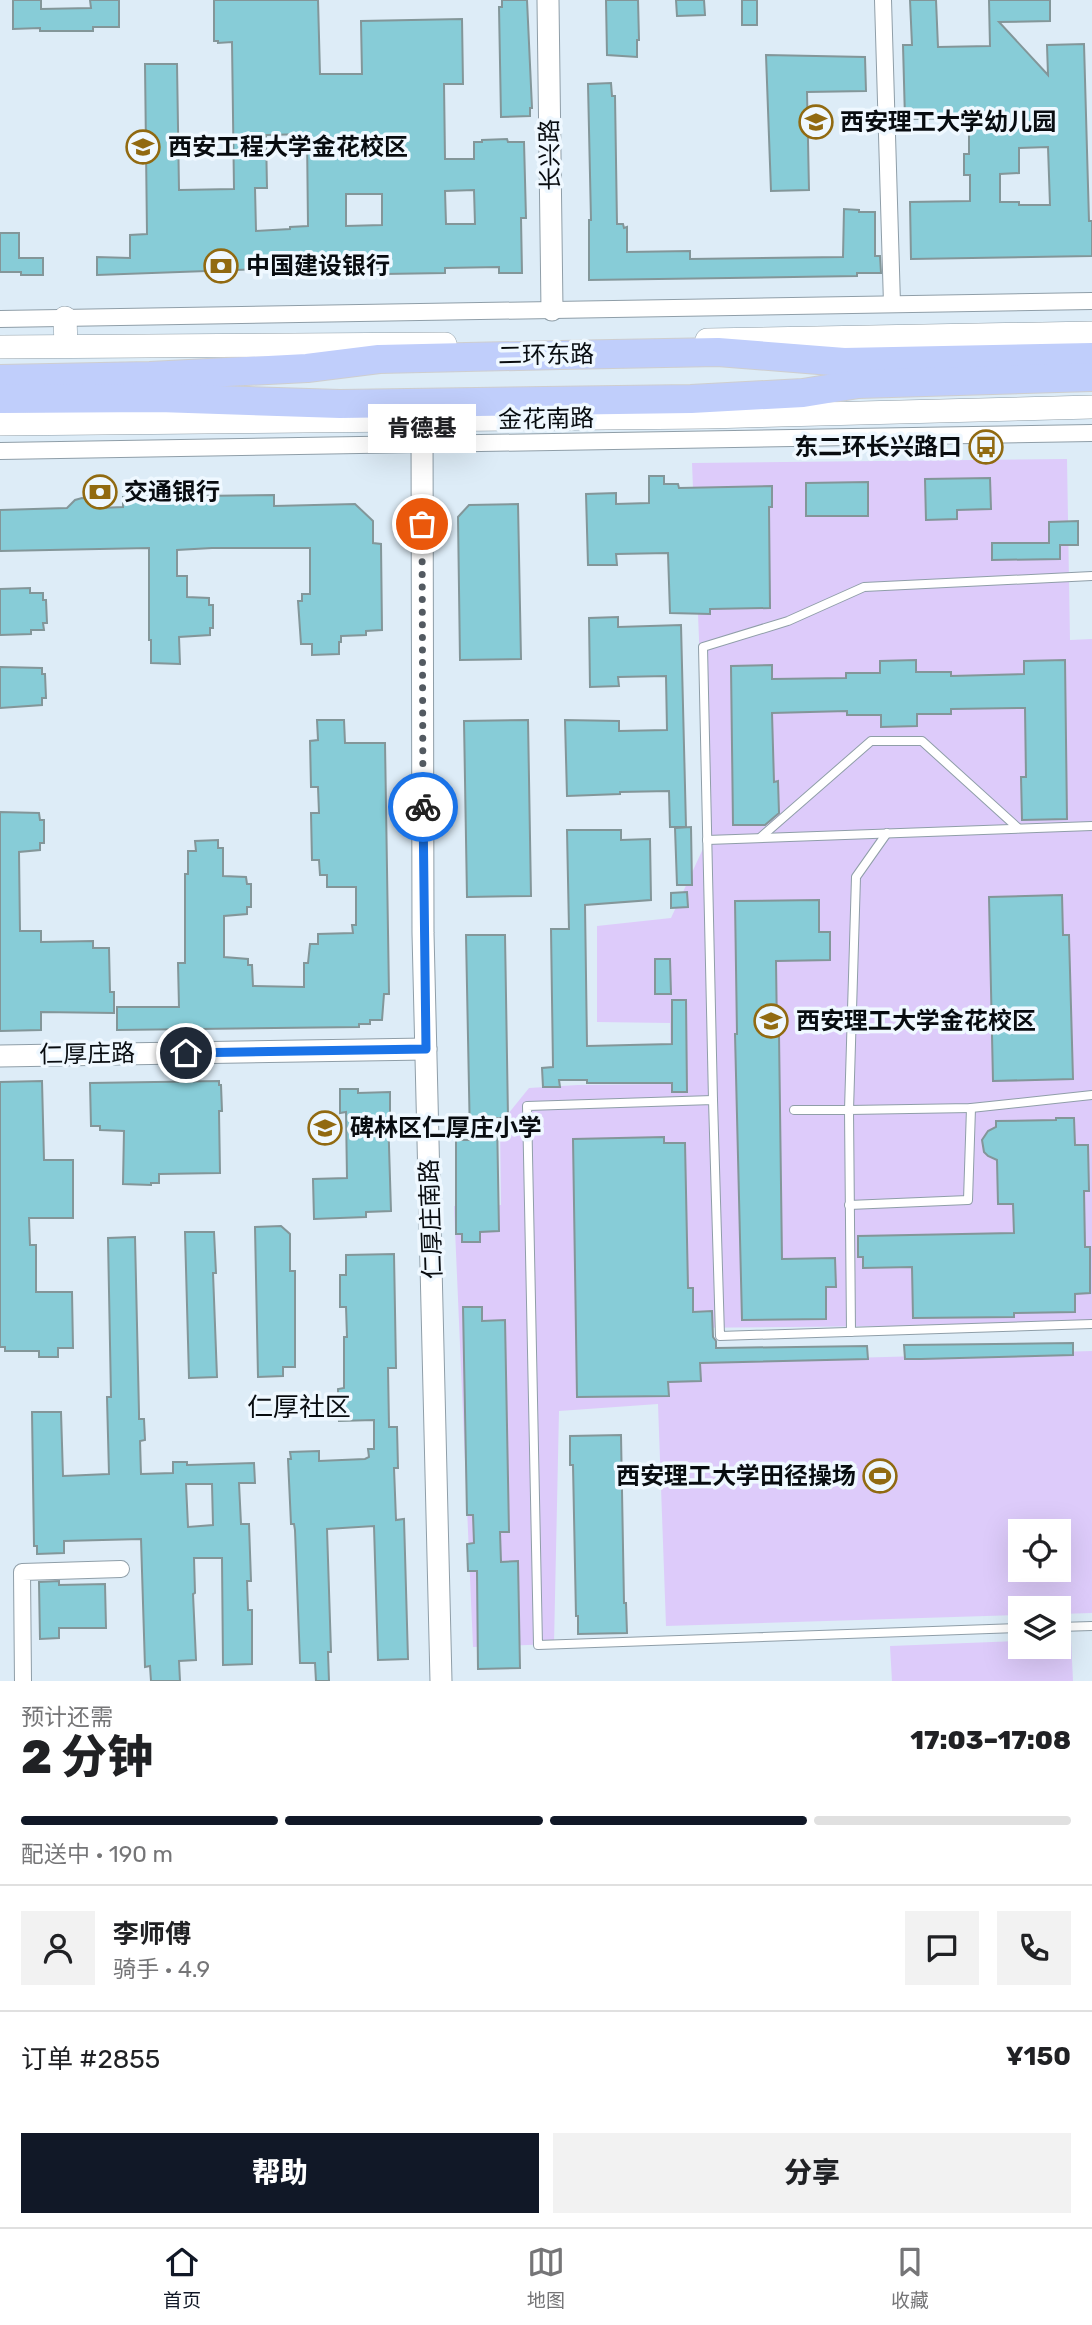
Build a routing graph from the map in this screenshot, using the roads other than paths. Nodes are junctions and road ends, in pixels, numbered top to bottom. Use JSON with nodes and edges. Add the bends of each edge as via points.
{"nodes":[{"id":1,"x":548,"y":0,"type":"edge"},
{"id":2,"x":883,"y":0,"type":"edge"},
{"id":3,"x":1092,"y":301,"type":"edge"},
{"id":4,"x":892,"y":304,"type":"junction"},
{"id":5,"x":552,"y":310,"type":"junction"},
{"id":6,"x":65,"y":318,"type":"junction"},
{"id":7,"x":0,"y":319,"type":"edge"},
{"id":8,"x":1092,"y":333,"type":"edge"},
{"id":9,"x":714,"y":340,"type":"junction"},
{"id":10,"x":449,"y":344,"type":"junction"},
{"id":11,"x":0,"y":346,"type":"edge"},
{"id":12,"x":66,"y":346,"type":"junction"},
{"id":13,"x":1092,"y":357,"type":"edge"},
{"id":14,"x":379,"y":359,"type":"junction"},
{"id":15,"x":802,"y":359,"type":"junction"},
{"id":16,"x":1092,"y":377,"type":"edge"},
{"id":17,"x":0,"y":379,"type":"edge"},
{"id":18,"x":59,"y":389,"type":"junction"},
{"id":19,"x":803,"y":393,"type":"junction"},
{"id":20,"x":0,"y":399,"type":"edge"},
{"id":21,"x":250,"y":401,"type":"junction"},
{"id":22,"x":1092,"y":407,"type":"edge"},
{"id":23,"x":707,"y":417,"type":"junction"},
{"id":24,"x":422,"y":420,"type":"junction"},
{"id":25,"x":332,"y":421,"type":"junction"},
{"id":26,"x":0,"y":424,"type":"edge"},
{"id":27,"x":1092,"y":433,"type":"edge"},
{"id":28,"x":422,"y":444,"type":"junction"},
{"id":29,"x":0,"y":451,"type":"edge"},
{"id":30,"x":1092,"y":576,"type":"edge"},
{"id":31,"x":1092,"y":826,"type":"edge"},
{"id":32,"x":1018,"y":828,"type":"junction"},
{"id":33,"x":887,"y":833,"type":"junction"},
{"id":34,"x":761,"y":838,"type":"junction"},
{"id":35,"x":707,"y":840,"type":"junction"},
{"id":36,"x":426,"y":1049,"type":"junction"},
{"id":37,"x":0,"y":1056,"type":"edge"},
{"id":38,"x":1092,"y":1095,"type":"edge"},
{"id":39,"x":713,"y":1100,"type":"junction"},
{"id":40,"x":971,"y":1108,"type":"junction"},
{"id":41,"x":794,"y":1110,"type":"dead end"},
{"id":42,"x":849,"y":1110,"type":"junction"},
{"id":43,"x":849,"y":1205,"type":"junction"},
{"id":44,"x":1092,"y":1324,"type":"edge"},
{"id":45,"x":851,"y":1332,"type":"junction"},
{"id":46,"x":121,"y":1569,"type":"dead end"},
{"id":47,"x":1092,"y":1626,"type":"edge"},
{"id":48,"x":1071,"y":1627,"type":"edge"},
{"id":49,"x":1008,"y":1628,"type":"edge"},
{"id":50,"x":23,"y":1681,"type":"edge"},
{"id":51,"x":441,"y":1681,"type":"edge"}],
"edges":[{"from":1,"to":5,"type":"street","name":"长兴路"},
{"from":2,"to":4,"type":"street"},
{"from":3,"to":4,"type":"street"},
{"from":4,"to":5,"type":"street"},
{"from":5,"to":6,"type":"street"},
{"from":6,"to":7,"type":"street"},
{"from":6,"to":12,"type":"main road"},
{"from":8,"to":9,"type":"main road"},
{"from":9,"to":10,"type":"main road"},
{"from":9,"to":15,"type":"highway"},
{"from":10,"to":12,"type":"main road"},
{"from":10,"to":14,"type":"highway"},
{"from":11,"to":12,"type":"main road"},
{"from":13,"to":15,"type":"highway","name":"二环东路"},
{"from":14,"to":15,"type":"highway","name":"二环东路","via":[[718,352]]},
{"from":14,"to":18,"type":"highway","name":"二环东路"},
{"from":16,"to":19,"type":"highway","name":"二环东路","via":[[858,384]]},
{"from":17,"to":18,"type":"highway","name":"二环东路"},
{"from":18,"to":20,"type":"highway","name":"二环东路"},
{"from":18,"to":21,"type":"highway","name":"二环东路"},
{"from":19,"to":21,"type":"highway","name":"二环东路","via":[[691,399]]},
{"from":19,"to":23,"type":"highway"},
{"from":21,"to":25,"type":"highway"},
{"from":22,"to":23,"type":"main road","name":"金花南路"},
{"from":23,"to":24,"type":"main road","name":"金花南路"},
{"from":24,"to":25,"type":"main road","name":"金花南路"},
{"from":24,"to":28,"type":"street","name":"仁厚庄南路"},
{"from":25,"to":26,"type":"main road","name":"金花南路"},
{"from":27,"to":28,"type":"street"},
{"from":28,"to":29,"type":"street"},
{"from":28,"to":36,"type":"street","name":"仁厚庄南路"},
{"from":30,"to":35,"type":"lane","via":[[864,587],[788,621],[703,647]]},
{"from":31,"to":32,"type":"lane"},
{"from":32,"to":33,"type":"lane"},
{"from":32,"to":34,"type":"lane","via":[[922,741],[871,741]]},
{"from":33,"to":34,"type":"lane"},
{"from":33,"to":42,"type":"lane","via":[[856,877]]},
{"from":34,"to":35,"type":"lane"},
{"from":35,"to":39,"type":"lane"},
{"from":36,"to":37,"type":"street","name":"仁厚庄路"},
{"from":36,"to":51,"type":"street","name":"仁厚庄南路"},
{"from":38,"to":40,"type":"lane"},
{"from":39,"to":45,"type":"lane","via":[[720,1336]]},
{"from":39,"to":49,"type":"lane","via":[[527,1106],[538,1645]]},
{"from":40,"to":42,"type":"lane"},
{"from":40,"to":43,"type":"lane","via":[[968,1200]]},
{"from":41,"to":42,"type":"lane"},
{"from":42,"to":43,"type":"lane"},
{"from":43,"to":45,"type":"lane"},
{"from":44,"to":45,"type":"lane"},
{"from":46,"to":50,"type":"street","via":[[22,1572]]},
{"from":47,"to":48,"type":"lane"}]}
